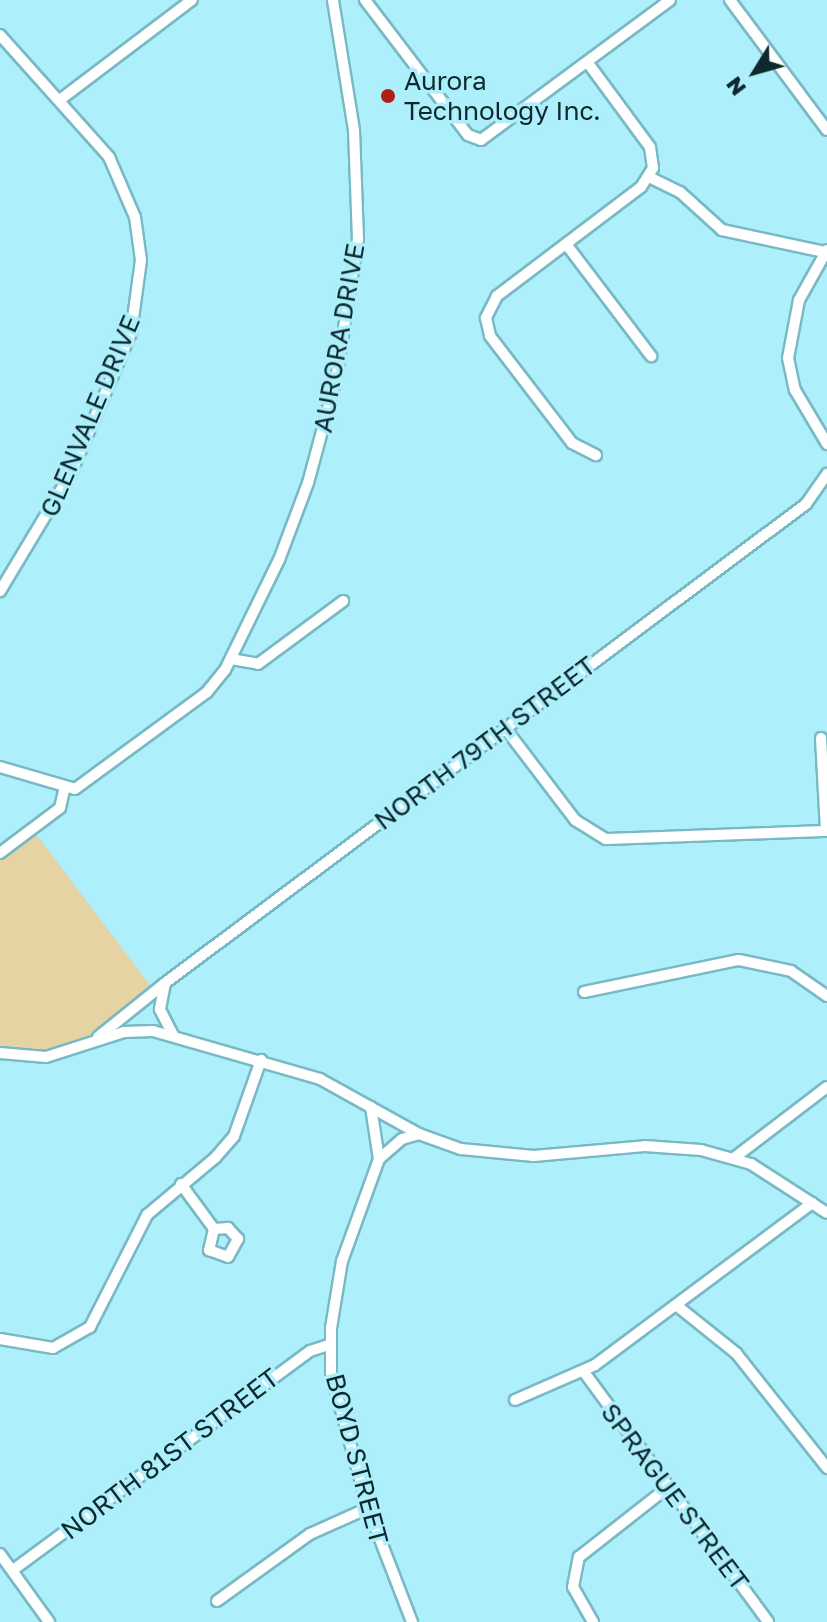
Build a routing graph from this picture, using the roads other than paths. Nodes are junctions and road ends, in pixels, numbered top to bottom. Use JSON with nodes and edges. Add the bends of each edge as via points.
{"nodes":[{"id":1,"x":192,"y":0,"type":"edge"},
{"id":2,"x":333,"y":0,"type":"edge"},
{"id":3,"x":365,"y":0,"type":"edge"},
{"id":4,"x":670,"y":0,"type":"edge"},
{"id":5,"x":730,"y":0,"type":"edge"},
{"id":6,"x":0,"y":35,"type":"edge"},
{"id":7,"x":588,"y":63,"type":"junction"},
{"id":8,"x":61,"y":99,"type":"junction"},
{"id":9,"x":827,"y":130,"type":"edge"},
{"id":10,"x":649,"y":177,"type":"junction"},
{"id":11,"x":566,"y":244,"type":"junction"},
{"id":12,"x":826,"y":251,"type":"edge"},
{"id":13,"x":651,"y":356,"type":"dead end"},
{"id":14,"x":827,"y":444,"type":"edge"},
{"id":15,"x":596,"y":455,"type":"dead end"},
{"id":16,"x":827,"y":474,"type":"edge"},
{"id":17,"x":827,"y":494,"type":"edge"},
{"id":18,"x":806,"y":504,"type":"junction"},
{"id":19,"x":0,"y":591,"type":"edge"},
{"id":20,"x":343,"y":601,"type":"dead end"},
{"id":21,"x":231,"y":659,"type":"junction"},
{"id":22,"x":505,"y":728,"type":"junction"},
{"id":23,"x":821,"y":738,"type":"dead end"},
{"id":24,"x":0,"y":767,"type":"edge"},
{"id":25,"x":65,"y":787,"type":"junction"},
{"id":26,"x":827,"y":831,"type":"edge"},
{"id":27,"x":0,"y":853,"type":"edge"},
{"id":28,"x":165,"y":983,"type":"junction"},
{"id":29,"x":584,"y":992,"type":"dead end"},
{"id":30,"x":827,"y":996,"type":"edge"},
{"id":31,"x":173,"y":1035,"type":"junction"},
{"id":32,"x":95,"y":1039,"type":"junction"},
{"id":33,"x":0,"y":1053,"type":"edge"},
{"id":34,"x":261,"y":1060,"type":"junction"},
{"id":35,"x":827,"y":1087,"type":"edge"},
{"id":36,"x":371,"y":1107,"type":"junction"},
{"id":37,"x":419,"y":1134,"type":"junction"},
{"id":38,"x":734,"y":1158,"type":"junction"},
{"id":39,"x":379,"y":1159,"type":"junction"},
{"id":40,"x":181,"y":1184,"type":"junction"},
{"id":41,"x":812,"y":1203,"type":"junction"},
{"id":42,"x":827,"y":1213,"type":"edge"},
{"id":43,"x":214,"y":1229,"type":"dead end"},
{"id":44,"x":676,"y":1305,"type":"junction"},
{"id":45,"x":0,"y":1339,"type":"edge"},
{"id":46,"x":331,"y":1344,"type":"junction"},
{"id":47,"x":584,"y":1372,"type":"junction"},
{"id":48,"x":515,"y":1400,"type":"dead end"},
{"id":49,"x":827,"y":1468,"type":"edge"},
{"id":50,"x":667,"y":1488,"type":"junction"},
{"id":51,"x":368,"y":1508,"type":"junction"},
{"id":52,"x":0,"y":1554,"type":"edge"},
{"id":53,"x":13,"y":1570,"type":"junction"},
{"id":54,"x":217,"y":1601,"type":"dead end"},
{"id":55,"x":49,"y":1622,"type":"edge"},
{"id":56,"x":412,"y":1622,"type":"edge"},
{"id":57,"x":593,"y":1622,"type":"edge"},
{"id":58,"x":768,"y":1622,"type":"edge"}],
"edges":[{"from":1,"to":8,"type":"street"},
{"from":2,"to":21,"type":"street","name":"AURORA DRIVE","via":[[351,96],[359,209],[346,329],[294,523]]},
{"from":3,"to":7,"type":"street","via":[[468,135],[481,140]]},
{"from":4,"to":7,"type":"street"},
{"from":5,"to":9,"type":"street"},
{"from":6,"to":8,"type":"street","name":"GLENVALE DRIVE"},
{"from":7,"to":10,"type":"street","via":[[650,147],[654,165]]},
{"from":8,"to":19,"type":"street","name":"GLENVALE DRIVE","via":[[109,157],[128,196],[139,238],[139,297],[131,333],[71,473]]},
{"from":10,"to":11,"type":"street"},
{"from":10,"to":12,"type":"street","via":[[680,192],[722,230]]},
{"from":11,"to":13,"type":"street"},
{"from":11,"to":15,"type":"street","via":[[497,296],[486,318],[490,336],[572,443]]},
{"from":12,"to":14,"type":"street","via":[[796,307],[788,358],[795,390]]},
{"from":16,"to":18,"type":"street","name":"NORTH 79TH STREET"},
{"from":17,"to":18,"type":"street","name":"NORTH 79TH STREET"},
{"from":18,"to":22,"type":"street","name":"NORTH 79TH STREET"},
{"from":20,"to":21,"type":"street","via":[[258,664]]},
{"from":21,"to":25,"type":"street","name":"AURORA DRIVE","via":[[207,692],[75,789]]},
{"from":22,"to":26,"type":"street","via":[[575,820],[606,839]]},
{"from":22,"to":28,"type":"street","name":"NORTH 79TH STREET"},
{"from":23,"to":26,"type":"street"},
{"from":24,"to":25,"type":"street"},
{"from":25,"to":27,"type":"street","via":[[60,808]]},
{"from":28,"to":31,"type":"street","via":[[160,1009]]},
{"from":28,"to":32,"type":"street","name":"NORTH 79TH STREET"},
{"from":29,"to":30,"type":"street","via":[[739,960],[779,966]]},
{"from":31,"to":32,"type":"street","via":[[134,1031]]},
{"from":31,"to":34,"type":"street"},
{"from":32,"to":33,"type":"street","via":[[46,1057]]},
{"from":34,"to":36,"type":"street","via":[[320,1079]]},
{"from":34,"to":40,"type":"street","via":[[234,1136]]},
{"from":35,"to":38,"type":"street"},
{"from":36,"to":37,"type":"street"},
{"from":36,"to":39,"type":"street","name":"BOYD STREET"},
{"from":37,"to":38,"type":"street","via":[[501,1156],[664,1146]]},
{"from":37,"to":39,"type":"street","via":[[402,1139]]},
{"from":38,"to":41,"type":"street"},
{"from":39,"to":46,"type":"street","name":"BOYD STREET","via":[[342,1261]]},
{"from":40,"to":43,"type":"street"},
{"from":40,"to":45,"type":"street","via":[[138,1227],[96,1316],[80,1336],[53,1348]]},
{"from":41,"to":42,"type":"street"},
{"from":41,"to":44,"type":"street"},
{"from":44,"to":47,"type":"street"},
{"from":44,"to":49,"type":"street","via":[[736,1353]]},
{"from":46,"to":51,"type":"street","name":"BOYD STREET","via":[[336,1403]]},
{"from":46,"to":53,"type":"street","name":"NORTH 81ST STREET","via":[[286,1368]]},
{"from":47,"to":48,"type":"street"},
{"from":47,"to":50,"type":"street","name":"SPRAGUE STREET"},
{"from":50,"to":57,"type":"street","via":[[585,1549],[576,1563],[573,1587]]},
{"from":50,"to":58,"type":"street","name":"SPRAGUE STREET"},
{"from":51,"to":54,"type":"street","via":[[310,1534]]},
{"from":51,"to":56,"type":"street","name":"BOYD STREET"},
{"from":52,"to":53,"type":"street"},
{"from":53,"to":55,"type":"street"}]}
